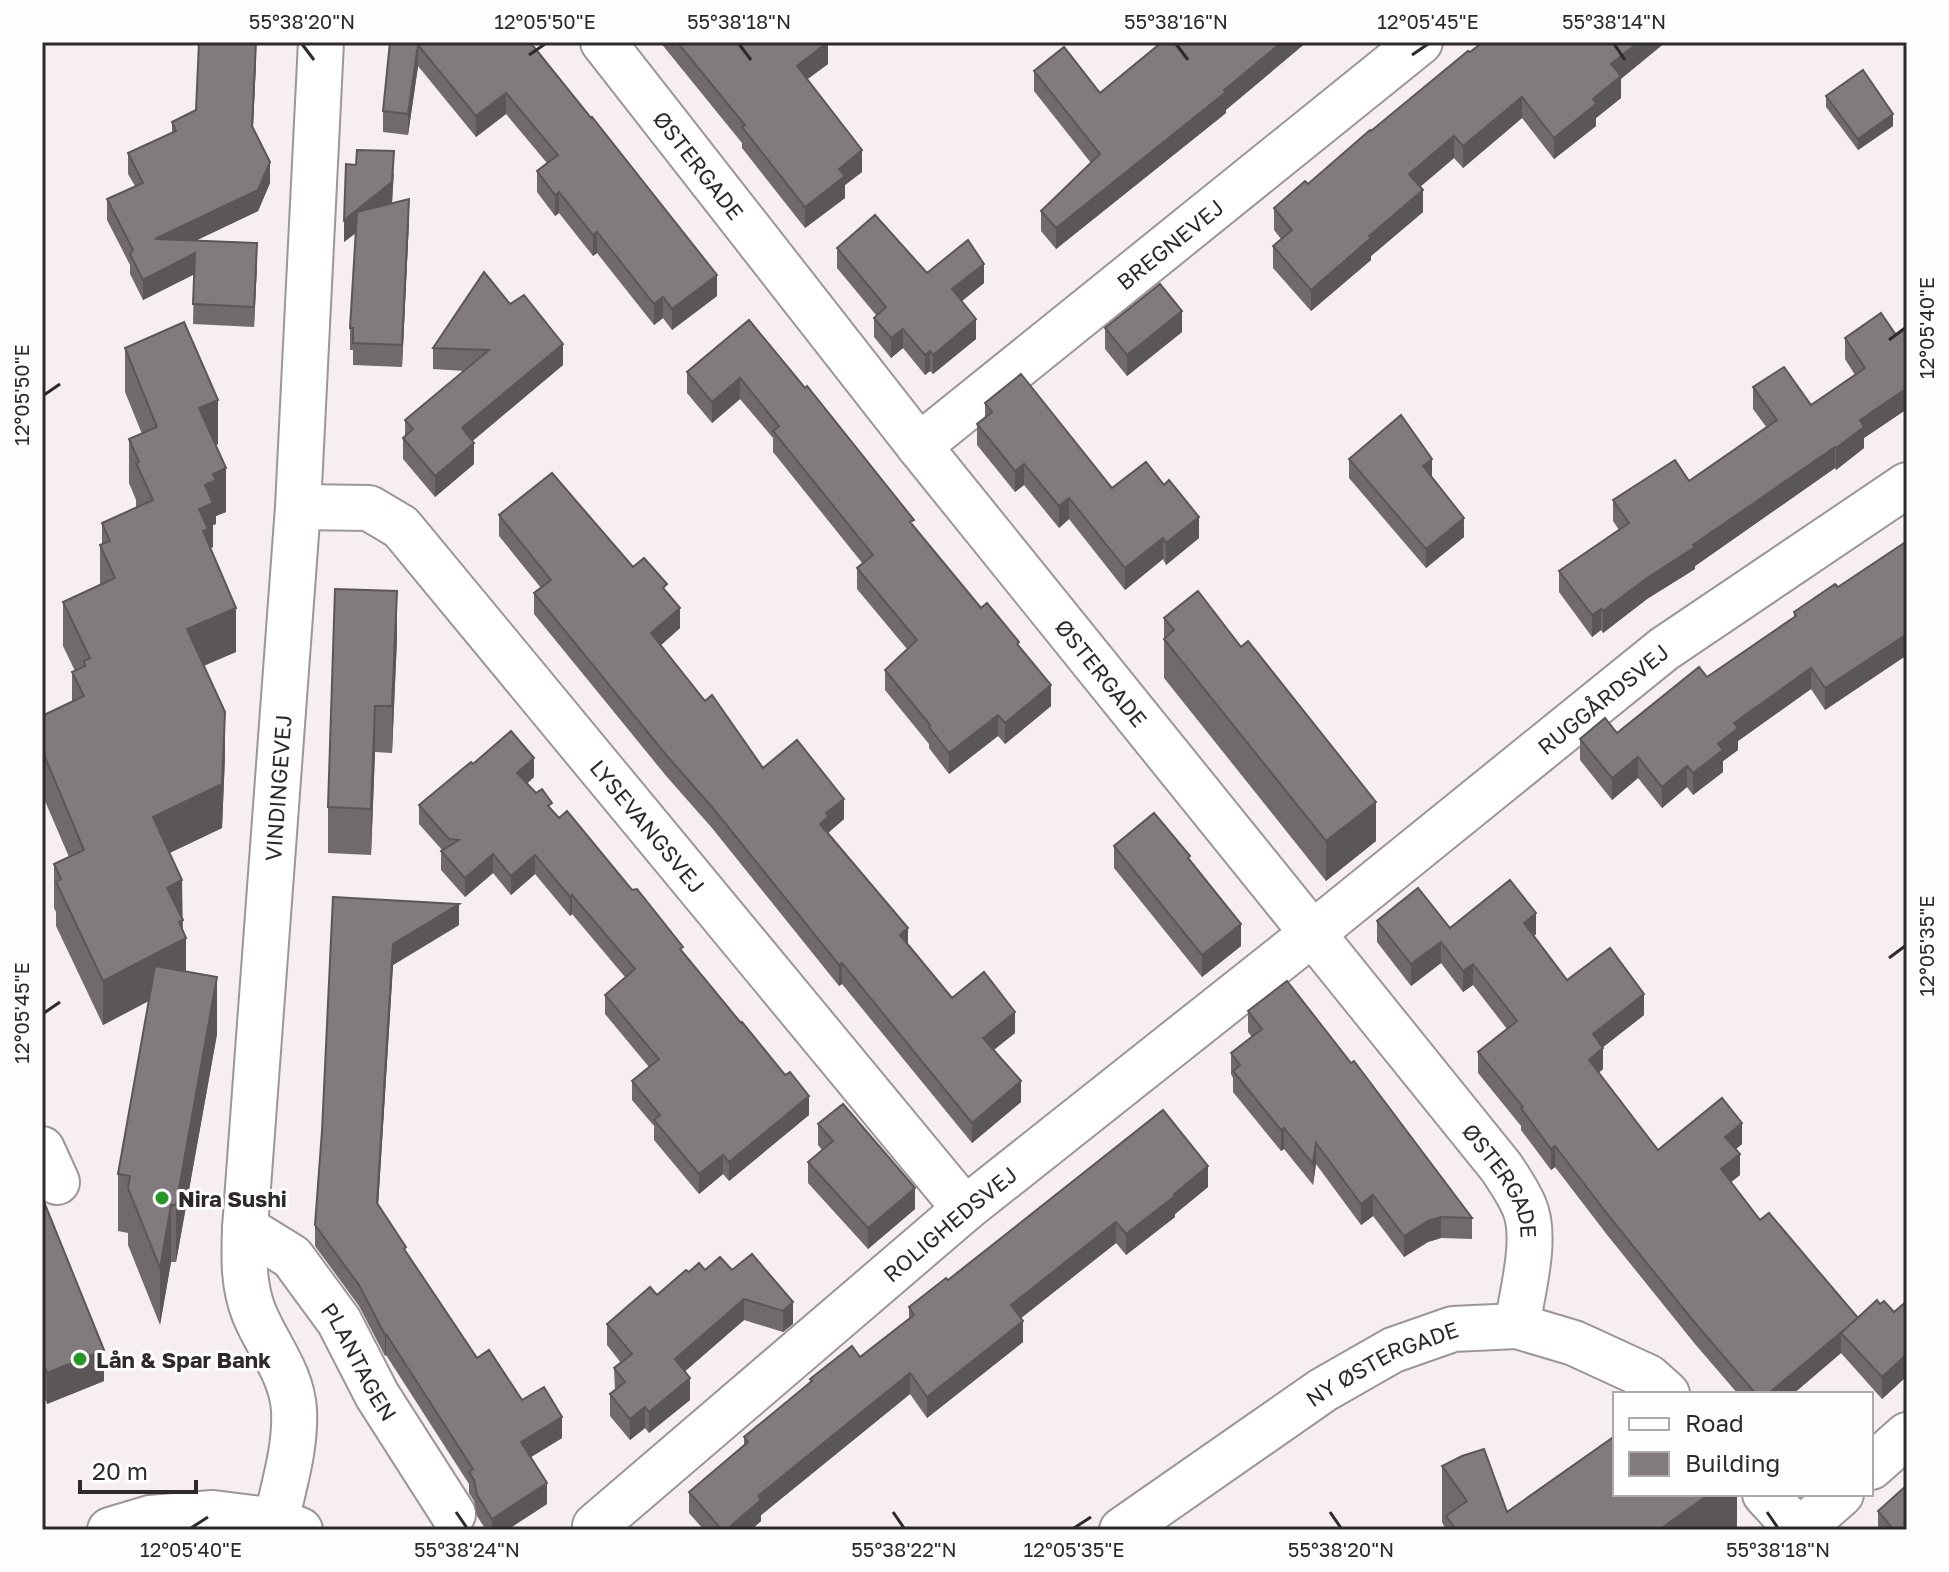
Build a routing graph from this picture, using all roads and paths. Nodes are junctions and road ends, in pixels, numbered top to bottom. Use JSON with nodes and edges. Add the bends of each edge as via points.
{"nodes":[{"id":1,"x":321,"y":42,"type":"edge"},
{"id":2,"x":603,"y":42,"type":"edge"},
{"id":3,"x":1420,"y":42,"type":"edge"},
{"id":4,"x":919,"y":446,"type":"junction"},
{"id":5,"x":1907,"y":485,"type":"edge"},
{"id":6,"x":298,"y":507,"type":"junction"},
{"id":7,"x":1313,"y":933,"type":"junction"},
{"id":8,"x":965,"y":1209,"type":"junction"},
{"id":9,"x":245,"y":1228,"type":"junction"},
{"id":10,"x":1517,"y":1326,"type":"junction"},
{"id":11,"x":1665,"y":1392,"type":"edge"},
{"id":12,"x":1907,"y":1435,"type":"edge"},
{"id":13,"x":1873,"y":1465,"type":"edge"},
{"id":14,"x":1767,"y":1496,"type":"edge"},
{"id":15,"x":1839,"y":1496,"type":"edge"},
{"id":16,"x":453,"y":1514,"type":"dead end"},
{"id":17,"x":288,"y":1525,"type":"edge"},
{"id":18,"x":595,"y":1526,"type":"dead end"},
{"id":19,"x":110,"y":1530,"type":"edge"},
{"id":20,"x":1122,"y":1530,"type":"edge"},
{"id":21,"x":1799,"y":1530,"type":"edge"}],
"edges":[{"from":1,"to":6,"type":"street","name":"VINDINGEVEJ"},
{"from":2,"to":4,"type":"street","name":"ØSTERGADE"},
{"from":3,"to":4,"type":"street","name":"BREGNEVEJ"},
{"from":4,"to":7,"type":"street","name":"ØSTERGADE"},
{"from":5,"to":7,"type":"street","name":"RUGGÅRDSVEJ","via":[[1664,649]]},
{"from":6,"to":8,"type":"street","name":"LYSEVANGSVEJ","via":[[369,508],[401,527]]},
{"from":6,"to":9,"type":"street","name":"VINDINGEVEJ"},
{"from":7,"to":8,"type":"street","name":"ROLIGHEDSVEJ"},
{"from":7,"to":10,"type":"street","name":"ØSTERGADE","via":[[1492,1155],[1526,1208],[1530,1249]]},
{"from":8,"to":18,"type":"street","name":"ROLIGHEDSVEJ"},
{"from":9,"to":16,"type":"street","name":"PLANTAGEN","via":[[292,1257],[302,1270],[339,1321],[377,1395]]},
{"from":9,"to":17,"type":"street","name":"VINDINGEVEJ","via":[[248,1293],[282,1367],[294,1410]]},
{"from":10,"to":11,"type":"street","name":"NY ØSTERGADE","via":[[1574,1343],[1648,1377]]},
{"from":10,"to":20,"type":"street","name":"NY ØSTERGADE","via":[[1453,1329],[1393,1350],[1323,1390]]},
{"from":12,"to":13,"type":"street"},
{"from":14,"to":21,"type":"street"},
{"from":15,"to":21,"type":"street"},
{"from":17,"to":19,"type":"street","via":[[213,1513],[150,1518]]}]}
